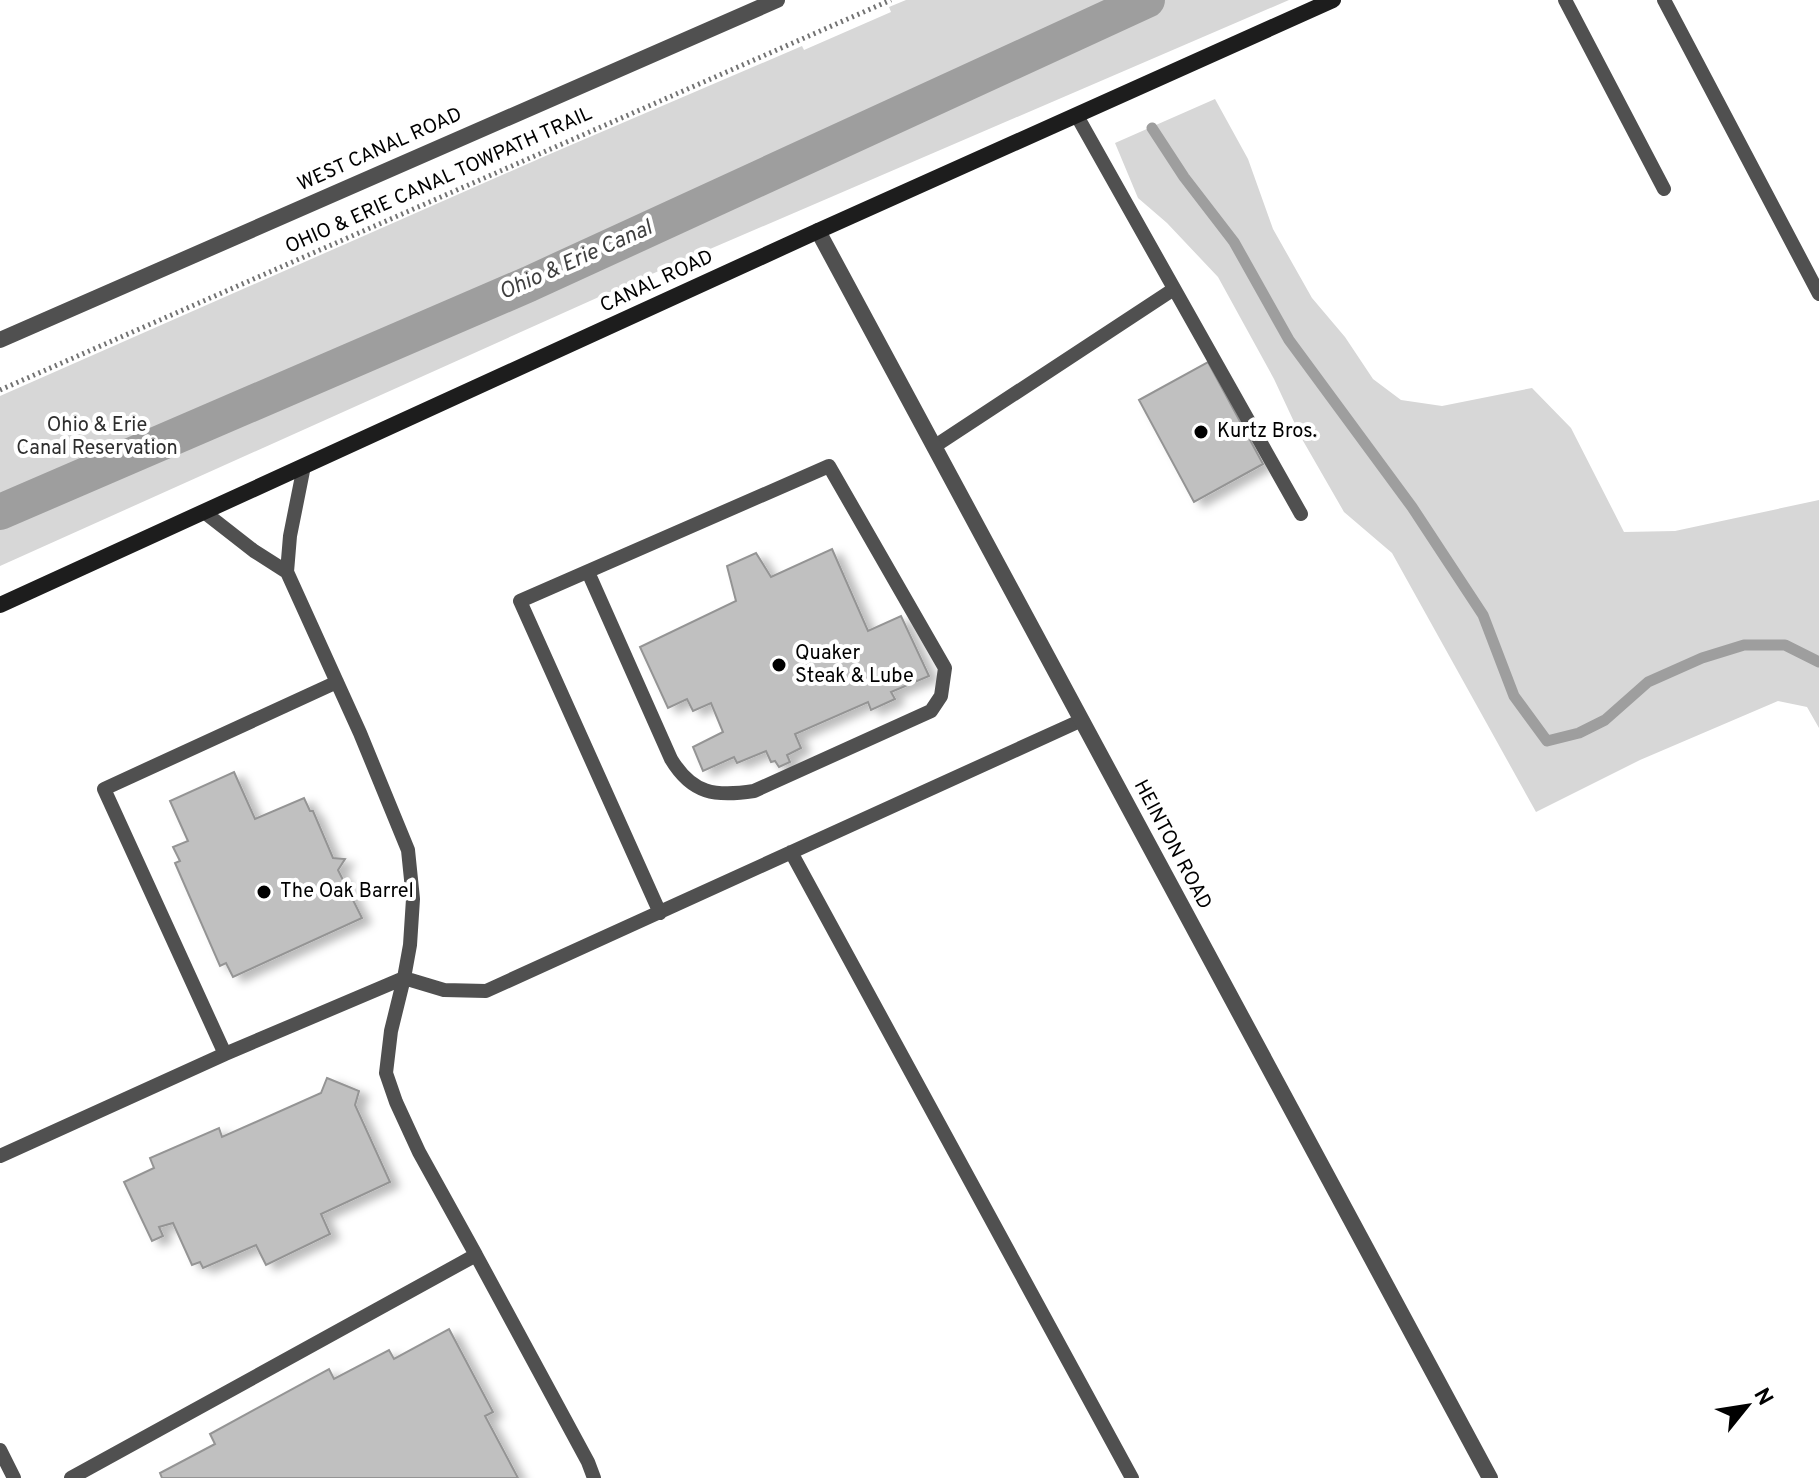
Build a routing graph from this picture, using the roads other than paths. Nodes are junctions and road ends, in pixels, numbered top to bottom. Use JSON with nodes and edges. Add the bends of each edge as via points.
{"nodes":[{"id":1,"x":777,"y":0,"type":"edge"},
{"id":2,"x":1333,"y":0,"type":"edge"},
{"id":3,"x":1565,"y":0,"type":"edge"},
{"id":4,"x":1664,"y":0,"type":"edge"},
{"id":5,"x":1077,"y":116,"type":"junction"},
{"id":6,"x":1664,"y":189,"type":"dead end"},
{"id":7,"x":818,"y":231,"type":"junction"},
{"id":8,"x":1174,"y":289,"type":"junction"},
{"id":9,"x":1819,"y":294,"type":"edge"},
{"id":10,"x":0,"y":340,"type":"edge"},
{"id":11,"x":935,"y":446,"type":"junction"},
{"id":12,"x":304,"y":466,"type":"junction"},
{"id":13,"x":204,"y":512,"type":"junction"},
{"id":14,"x":1301,"y":514,"type":"dead end"},
{"id":15,"x":287,"y":572,"type":"junction"},
{"id":16,"x":588,"y":572,"type":"junction"},
{"id":17,"x":0,"y":605,"type":"edge"},
{"id":18,"x":337,"y":682,"type":"junction"},
{"id":19,"x":1082,"y":720,"type":"junction"},
{"id":20,"x":791,"y":852,"type":"junction"},
{"id":21,"x":660,"y":913,"type":"junction"},
{"id":22,"x":404,"y":978,"type":"junction"},
{"id":23,"x":225,"y":1054,"type":"junction"},
{"id":24,"x":0,"y":1156,"type":"edge"},
{"id":25,"x":476,"y":1255,"type":"junction"},
{"id":26,"x":0,"y":1450,"type":"edge"},
{"id":27,"x":14,"y":1478,"type":"edge"},
{"id":28,"x":71,"y":1478,"type":"edge"},
{"id":29,"x":594,"y":1478,"type":"edge"},
{"id":30,"x":1132,"y":1478,"type":"edge"},
{"id":31,"x":1490,"y":1478,"type":"edge"}],
"edges":[{"from":1,"to":10,"type":"street","name":"WEST CANAL ROAD"},
{"from":2,"to":5,"type":"main road","name":"CANAL ROAD"},
{"from":3,"to":6,"type":"lane"},
{"from":4,"to":9,"type":"lane"},
{"from":5,"to":7,"type":"main road","name":"CANAL ROAD"},
{"from":5,"to":8,"type":"lane"},
{"from":7,"to":11,"type":"street","name":"HEINTON ROAD"},
{"from":7,"to":12,"type":"main road","name":"CANAL ROAD"},
{"from":8,"to":11,"type":"lane"},
{"from":8,"to":14,"type":"lane"},
{"from":11,"to":19,"type":"street","name":"HEINTON ROAD"},
{"from":12,"to":13,"type":"main road","name":"CANAL ROAD"},
{"from":12,"to":15,"type":"lane"},
{"from":13,"to":15,"type":"lane"},
{"from":13,"to":17,"type":"main road","name":"CANAL ROAD"},
{"from":15,"to":18,"type":"lane"},
{"from":16,"to":16,"type":"lane","via":[[671,759],[696,787],[732,794],[754,791],[931,711],[941,696],[945,668],[829,466]]},
{"from":16,"to":21,"type":"lane","via":[[520,601]]},
{"from":18,"to":22,"type":"lane","via":[[408,850],[413,899]]},
{"from":18,"to":23,"type":"lane","via":[[104,789]]},
{"from":19,"to":20,"type":"lane"},
{"from":19,"to":31,"type":"street","name":"HEINTON ROAD"},
{"from":20,"to":21,"type":"lane"},
{"from":20,"to":30,"type":"lane"},
{"from":21,"to":22,"type":"lane","via":[[486,991],[444,990]]},
{"from":22,"to":23,"type":"lane"},
{"from":22,"to":25,"type":"lane","via":[[386,1073],[423,1160]]},
{"from":23,"to":24,"type":"lane"},
{"from":25,"to":28,"type":"lane"},
{"from":25,"to":29,"type":"lane"},
{"from":26,"to":27,"type":"lane"}]}
